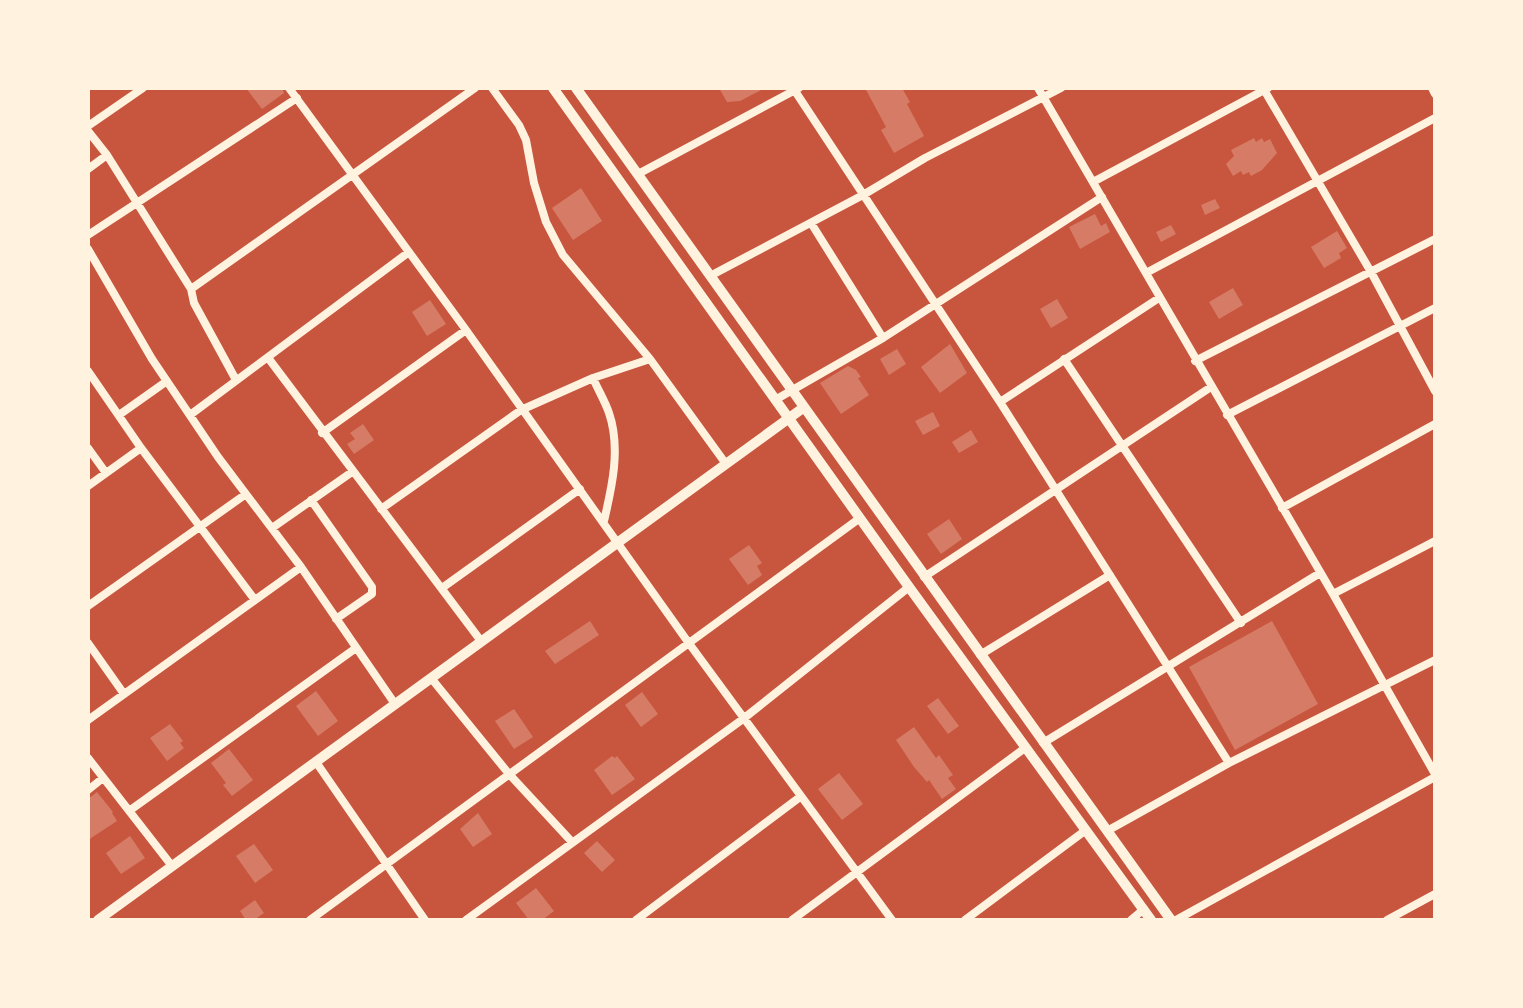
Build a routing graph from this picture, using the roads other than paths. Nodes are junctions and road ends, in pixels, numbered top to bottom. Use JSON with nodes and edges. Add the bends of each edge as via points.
{"nodes":[{"id":1,"x":143,"y":88,"type":"edge"},
{"id":2,"x":289,"y":88,"type":"edge"},
{"id":3,"x":475,"y":88,"type":"edge"},
{"id":4,"x":492,"y":88,"type":"edge"},
{"id":5,"x":553,"y":88,"type":"edge"},
{"id":6,"x":576,"y":88,"type":"edge"},
{"id":7,"x":1038,"y":88,"type":"edge"},
{"id":8,"x":1061,"y":88,"type":"edge"},
{"id":9,"x":1432,"y":88,"type":"edge"},
{"id":10,"x":797,"y":89,"type":"edge"},
{"id":11,"x":1265,"y":89,"type":"edge"},
{"id":12,"x":1435,"y":94,"type":"edge"},
{"id":13,"x":297,"y":98,"type":"junction"},
{"id":14,"x":1043,"y":98,"type":"junction"},
{"id":15,"x":1435,"y":118,"type":"edge"},
{"id":16,"x":88,"y":128,"type":"edge"},
{"id":17,"x":107,"y":155,"type":"junction"},
{"id":18,"x":88,"y":169,"type":"edge"},
{"id":19,"x":638,"y":174,"type":"junction"},
{"id":20,"x":353,"y":175,"type":"junction"},
{"id":21,"x":1318,"y":180,"type":"junction"},
{"id":22,"x":1093,"y":182,"type":"junction"},
{"id":23,"x":863,"y":195,"type":"junction"},
{"id":24,"x":1102,"y":197,"type":"junction"},
{"id":25,"x":136,"y":203,"type":"junction"},
{"id":26,"x":811,"y":223,"type":"junction"},
{"id":27,"x":88,"y":235,"type":"edge"},
{"id":28,"x":1435,"y":239,"type":"edge"},
{"id":29,"x":88,"y":249,"type":"edge"},
{"id":30,"x":409,"y":252,"type":"junction"},
{"id":31,"x":1371,"y":272,"type":"junction"},
{"id":32,"x":1146,"y":273,"type":"junction"},
{"id":33,"x":710,"y":276,"type":"junction"},
{"id":34,"x":191,"y":289,"type":"junction"},
{"id":35,"x":1159,"y":298,"type":"junction"},
{"id":36,"x":936,"y":305,"type":"junction"},
{"id":37,"x":1435,"y":308,"type":"edge"},
{"id":38,"x":1400,"y":326,"type":"junction"},
{"id":39,"x":466,"y":330,"type":"junction"},
{"id":40,"x":883,"y":338,"type":"junction"},
{"id":41,"x":269,"y":359,"type":"junction"},
{"id":42,"x":650,"y":359,"type":"junction"},
{"id":43,"x":1064,"y":359,"type":"junction"},
{"id":44,"x":1195,"y":361,"type":"junction"},
{"id":45,"x":88,"y":371,"type":"edge"},
{"id":46,"x":593,"y":378,"type":"junction"},
{"id":47,"x":236,"y":380,"type":"junction"},
{"id":48,"x":167,"y":381,"type":"junction"},
{"id":49,"x":1211,"y":387,"type":"junction"},
{"id":50,"x":790,"y":390,"type":"junction"},
{"id":51,"x":1435,"y":391,"type":"edge"},
{"id":52,"x":775,"y":400,"type":"junction"},
{"id":53,"x":1000,"y":402,"type":"junction"},
{"id":54,"x":803,"y":408,"type":"junction"},
{"id":55,"x":521,"y":410,"type":"junction"},
{"id":56,"x":119,"y":415,"type":"junction"},
{"id":57,"x":190,"y":415,"type":"junction"},
{"id":58,"x":1227,"y":415,"type":"junction"},
{"id":59,"x":788,"y":418,"type":"junction"},
{"id":60,"x":1435,"y":424,"type":"edge"},
{"id":61,"x":322,"y":433,"type":"junction"},
{"id":62,"x":1122,"y":447,"type":"junction"},
{"id":63,"x":88,"y":448,"type":"edge"},
{"id":64,"x":141,"y":448,"type":"junction"},
{"id":65,"x":726,"y":464,"type":"junction"},
{"id":66,"x":352,"y":472,"type":"junction"},
{"id":67,"x":106,"y":473,"type":"junction"},
{"id":68,"x":88,"y":486,"type":"edge"},
{"id":69,"x":580,"y":489,"type":"junction"},
{"id":70,"x":1056,"y":491,"type":"junction"},
{"id":71,"x":246,"y":494,"type":"junction"},
{"id":72,"x":311,"y":500,"type":"junction"},
{"id":73,"x":1282,"y":508,"type":"junction"},
{"id":74,"x":381,"y":509,"type":"junction"},
{"id":75,"x":860,"y":518,"type":"junction"},
{"id":76,"x":604,"y":521,"type":"junction"},
{"id":77,"x":199,"y":527,"type":"junction"},
{"id":78,"x":272,"y":528,"type":"junction"},
{"id":79,"x":1435,"y":541,"type":"edge"},
{"id":80,"x":618,"y":542,"type":"junction"},
{"id":81,"x":301,"y":567,"type":"junction"},
{"id":82,"x":1320,"y":573,"type":"junction"},
{"id":83,"x":1110,"y":575,"type":"junction"},
{"id":84,"x":924,"y":577,"type":"junction"},
{"id":85,"x":909,"y":587,"type":"junction"},
{"id":86,"x":442,"y":588,"type":"junction"},
{"id":87,"x":1333,"y":594,"type":"junction"},
{"id":88,"x":255,"y":600,"type":"junction"},
{"id":89,"x":88,"y":606,"type":"edge"},
{"id":90,"x":336,"y":619,"type":"junction"},
{"id":91,"x":1241,"y":623,"type":"junction"},
{"id":92,"x":481,"y":641,"type":"junction"},
{"id":93,"x":688,"y":642,"type":"junction"},
{"id":94,"x":88,"y":643,"type":"edge"},
{"id":95,"x":356,"y":648,"type":"junction"},
{"id":96,"x":980,"y":655,"type":"junction"},
{"id":97,"x":1435,"y":660,"type":"edge"},
{"id":98,"x":1168,"y":667,"type":"junction"},
{"id":99,"x":431,"y":678,"type":"junction"},
{"id":100,"x":1385,"y":684,"type":"junction"},
{"id":101,"x":124,"y":694,"type":"junction"},
{"id":102,"x":395,"y":704,"type":"junction"},
{"id":103,"x":743,"y":719,"type":"junction"},
{"id":104,"x":88,"y":720,"type":"edge"},
{"id":105,"x":1043,"y":743,"type":"junction"},
{"id":106,"x":1025,"y":748,"type":"junction"},
{"id":107,"x":88,"y":758,"type":"edge"},
{"id":108,"x":316,"y":762,"type":"junction"},
{"id":109,"x":1229,"y":763,"type":"junction"},
{"id":110,"x":509,"y":774,"type":"junction"},
{"id":111,"x":1435,"y":776,"type":"edge"},
{"id":112,"x":103,"y":778,"type":"junction"},
{"id":113,"x":88,"y":790,"type":"edge"},
{"id":114,"x":800,"y":797,"type":"junction"},
{"id":115,"x":129,"y":811,"type":"junction"},
{"id":116,"x":1086,"y":830,"type":"junction"},
{"id":117,"x":1107,"y":831,"type":"junction"},
{"id":118,"x":572,"y":842,"type":"junction"},
{"id":119,"x":386,"y":865,"type":"junction"},
{"id":120,"x":172,"y":866,"type":"junction"},
{"id":121,"x":855,"y":872,"type":"junction"},
{"id":122,"x":1435,"y":894,"type":"edge"},
{"id":123,"x":1144,"y":909,"type":"junction"},
{"id":124,"x":98,"y":920,"type":"edge"},
{"id":125,"x":310,"y":920,"type":"edge"},
{"id":126,"x":425,"y":920,"type":"edge"},
{"id":127,"x":466,"y":920,"type":"edge"},
{"id":128,"x":636,"y":920,"type":"edge"},
{"id":129,"x":792,"y":920,"type":"edge"},
{"id":130,"x":892,"y":920,"type":"edge"},
{"id":131,"x":965,"y":920,"type":"edge"},
{"id":132,"x":1131,"y":920,"type":"edge"},
{"id":133,"x":1151,"y":920,"type":"edge"},
{"id":134,"x":1174,"y":920,"type":"edge"},
{"id":135,"x":1387,"y":920,"type":"edge"}],
"edges":[{"from":1,"to":16,"type":"street"},
{"from":2,"to":13,"type":"street"},
{"from":3,"to":20,"type":"street"},
{"from":4,"to":42,"type":"street","via":[[526,140],[546,222],[563,255]]},
{"from":5,"to":52,"type":"street"},
{"from":6,"to":19,"type":"street"},
{"from":7,"to":14,"type":"street"},
{"from":8,"to":14,"type":"street"},
{"from":9,"to":12,"type":"street"},
{"from":10,"to":19,"type":"street"},
{"from":10,"to":23,"type":"street"},
{"from":11,"to":21,"type":"street"},
{"from":11,"to":22,"type":"street"},
{"from":13,"to":20,"type":"street"},
{"from":13,"to":25,"type":"street"},
{"from":14,"to":22,"type":"street"},
{"from":14,"to":23,"type":"street"},
{"from":15,"to":21,"type":"street"},
{"from":16,"to":17,"type":"street"},
{"from":17,"to":18,"type":"street"},
{"from":17,"to":25,"type":"street"},
{"from":19,"to":33,"type":"street"},
{"from":20,"to":30,"type":"street"},
{"from":20,"to":34,"type":"street"},
{"from":21,"to":31,"type":"street"},
{"from":21,"to":32,"type":"street"},
{"from":22,"to":24,"type":"street"},
{"from":23,"to":26,"type":"street"},
{"from":23,"to":36,"type":"street"},
{"from":24,"to":32,"type":"street"},
{"from":24,"to":36,"type":"street"},
{"from":25,"to":27,"type":"street"},
{"from":25,"to":34,"type":"street"},
{"from":26,"to":33,"type":"street"},
{"from":26,"to":40,"type":"street"},
{"from":28,"to":31,"type":"street"},
{"from":29,"to":48,"type":"street"},
{"from":30,"to":39,"type":"street"},
{"from":30,"to":41,"type":"street"},
{"from":31,"to":38,"type":"street"},
{"from":31,"to":44,"type":"street"},
{"from":32,"to":35,"type":"street"},
{"from":33,"to":50,"type":"street"},
{"from":34,"to":47,"type":"street"},
{"from":35,"to":43,"type":"street"},
{"from":35,"to":44,"type":"street"},
{"from":36,"to":40,"type":"street"},
{"from":36,"to":53,"type":"street"},
{"from":37,"to":38,"type":"street"},
{"from":38,"to":51,"type":"street"},
{"from":38,"to":58,"type":"street"},
{"from":39,"to":55,"type":"street"},
{"from":39,"to":61,"type":"street"},
{"from":40,"to":50,"type":"street"},
{"from":41,"to":47,"type":"street"},
{"from":41,"to":61,"type":"street"},
{"from":42,"to":46,"type":"street"},
{"from":42,"to":65,"type":"street"},
{"from":43,"to":53,"type":"street"},
{"from":43,"to":62,"type":"street"},
{"from":44,"to":49,"type":"street"},
{"from":45,"to":56,"type":"street"},
{"from":46,"to":55,"type":"street"},
{"from":46,"to":76,"type":"street","via":[[613,431],[612,487]]},
{"from":47,"to":57,"type":"street"},
{"from":48,"to":56,"type":"street"},
{"from":48,"to":57,"type":"street"},
{"from":49,"to":58,"type":"street"},
{"from":49,"to":62,"type":"street"},
{"from":50,"to":52,"type":"street"},
{"from":50,"to":54,"type":"street"},
{"from":52,"to":59,"type":"street"},
{"from":53,"to":70,"type":"street"},
{"from":54,"to":59,"type":"street"},
{"from":54,"to":84,"type":"street"},
{"from":55,"to":69,"type":"street"},
{"from":55,"to":74,"type":"street"},
{"from":56,"to":64,"type":"street"},
{"from":57,"to":71,"type":"street"},
{"from":58,"to":73,"type":"street"},
{"from":59,"to":65,"type":"street"},
{"from":59,"to":75,"type":"street"},
{"from":60,"to":73,"type":"street"},
{"from":61,"to":66,"type":"street"},
{"from":62,"to":70,"type":"street"},
{"from":62,"to":91,"type":"street"},
{"from":63,"to":67,"type":"street"},
{"from":64,"to":67,"type":"street"},
{"from":64,"to":77,"type":"street"},
{"from":65,"to":80,"type":"street"},
{"from":66,"to":72,"type":"street"},
{"from":66,"to":74,"type":"street"},
{"from":67,"to":68,"type":"street"},
{"from":69,"to":76,"type":"street"},
{"from":69,"to":86,"type":"street"},
{"from":70,"to":83,"type":"street"},
{"from":70,"to":84,"type":"street"},
{"from":71,"to":77,"type":"street"},
{"from":71,"to":78,"type":"street"},
{"from":72,"to":78,"type":"street"},
{"from":72,"to":90,"type":"street","via":[[372,587],[372,594]]},
{"from":73,"to":82,"type":"street"},
{"from":74,"to":86,"type":"street"},
{"from":75,"to":85,"type":"street"},
{"from":75,"to":93,"type":"street"},
{"from":76,"to":80,"type":"street"},
{"from":77,"to":88,"type":"street"},
{"from":77,"to":89,"type":"street"},
{"from":78,"to":81,"type":"street"},
{"from":79,"to":87,"type":"street"},
{"from":80,"to":92,"type":"street"},
{"from":80,"to":93,"type":"street"},
{"from":81,"to":88,"type":"street"},
{"from":81,"to":90,"type":"street"},
{"from":82,"to":87,"type":"street"},
{"from":82,"to":91,"type":"street"},
{"from":83,"to":96,"type":"street"},
{"from":83,"to":98,"type":"street"},
{"from":84,"to":96,"type":"street"},
{"from":85,"to":103,"type":"street"},
{"from":85,"to":106,"type":"street"},
{"from":86,"to":92,"type":"street"},
{"from":87,"to":100,"type":"street"},
{"from":88,"to":101,"type":"street"},
{"from":90,"to":95,"type":"street"},
{"from":91,"to":98,"type":"street"},
{"from":92,"to":99,"type":"street"},
{"from":93,"to":103,"type":"street"},
{"from":93,"to":110,"type":"street"},
{"from":94,"to":101,"type":"street"},
{"from":95,"to":102,"type":"street"},
{"from":95,"to":115,"type":"street"},
{"from":96,"to":105,"type":"street"},
{"from":97,"to":100,"type":"street"},
{"from":98,"to":105,"type":"street"},
{"from":98,"to":109,"type":"street"},
{"from":99,"to":102,"type":"street"},
{"from":99,"to":110,"type":"street"},
{"from":100,"to":109,"type":"street"},
{"from":100,"to":111,"type":"street"},
{"from":101,"to":104,"type":"street"},
{"from":102,"to":108,"type":"street"},
{"from":103,"to":114,"type":"street"},
{"from":103,"to":118,"type":"street"},
{"from":105,"to":117,"type":"street"},
{"from":106,"to":116,"type":"street"},
{"from":106,"to":121,"type":"street"},
{"from":107,"to":112,"type":"street"},
{"from":108,"to":119,"type":"street"},
{"from":108,"to":120,"type":"street"},
{"from":109,"to":117,"type":"street"},
{"from":110,"to":118,"type":"street"},
{"from":110,"to":119,"type":"street"},
{"from":111,"to":134,"type":"street"},
{"from":112,"to":113,"type":"street"},
{"from":112,"to":115,"type":"street"},
{"from":114,"to":121,"type":"street"},
{"from":114,"to":128,"type":"street"},
{"from":115,"to":120,"type":"street"},
{"from":116,"to":123,"type":"street"},
{"from":116,"to":131,"type":"street"},
{"from":117,"to":134,"type":"street"},
{"from":118,"to":127,"type":"street"},
{"from":119,"to":125,"type":"street"},
{"from":119,"to":126,"type":"street"},
{"from":120,"to":124,"type":"street"},
{"from":121,"to":129,"type":"street"},
{"from":121,"to":130,"type":"street"},
{"from":122,"to":135,"type":"street"},
{"from":123,"to":132,"type":"street"},
{"from":123,"to":133,"type":"street"}]}
